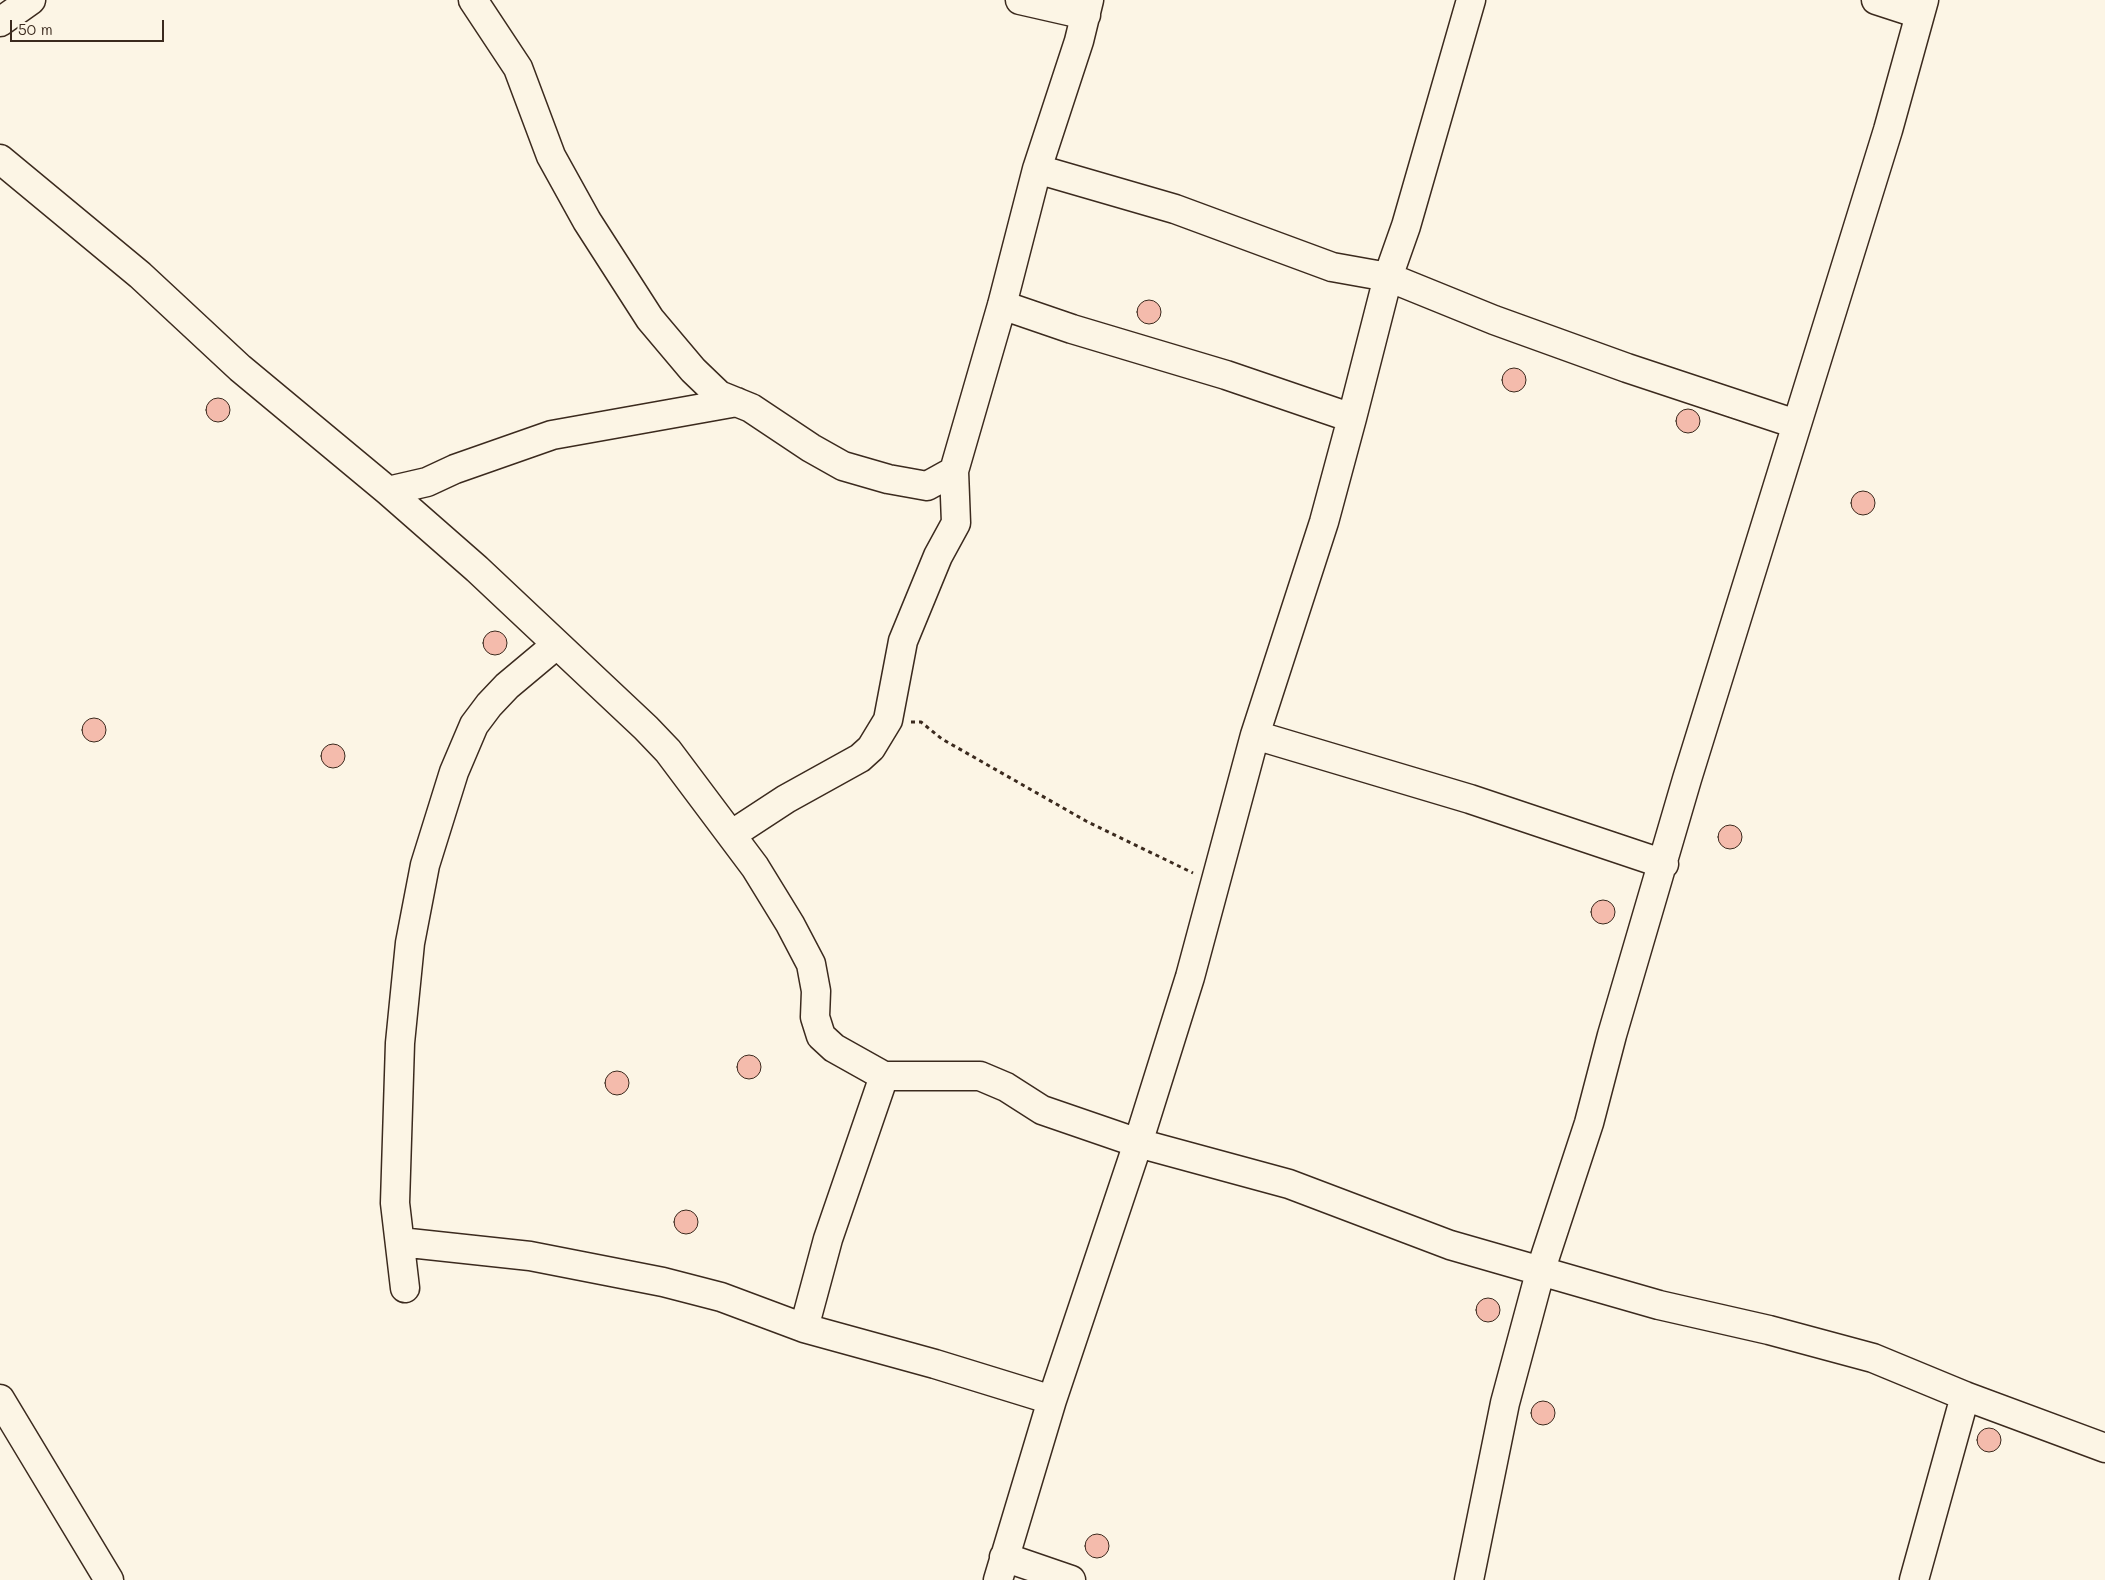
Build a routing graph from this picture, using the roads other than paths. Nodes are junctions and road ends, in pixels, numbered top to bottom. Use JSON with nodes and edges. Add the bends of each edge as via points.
{"nodes":[{"id":1,"x":31,"y":0,"type":"edge"},
{"id":2,"x":473,"y":0,"type":"edge"},
{"id":3,"x":1020,"y":0,"type":"edge"},
{"id":4,"x":1471,"y":0,"type":"edge"},
{"id":5,"x":1876,"y":0,"type":"edge"},
{"id":6,"x":1921,"y":7,"type":"edge"},
{"id":7,"x":1087,"y":8,"type":"edge"},
{"id":8,"x":0,"y":22,"type":"edge"},
{"id":9,"x":0,"y":159,"type":"edge"},
{"id":10,"x":1037,"y":168,"type":"junction"},
{"id":11,"x":1388,"y":277,"type":"junction"},
{"id":12,"x":1002,"y":305,"type":"junction"},
{"id":13,"x":737,"y":402,"type":"junction"},
{"id":14,"x":1352,"y":418,"type":"junction"},
{"id":15,"x":1796,"y":424,"type":"junction"},
{"id":16,"x":954,"y":471,"type":"junction"},
{"id":17,"x":388,"y":491,"type":"junction"},
{"id":18,"x":556,"y":645,"type":"junction"},
{"id":19,"x":1255,"y":735,"type":"junction"},
{"id":20,"x":731,"y":835,"type":"junction"},
{"id":21,"x":1664,"y":864,"type":"junction"},
{"id":22,"x":884,"y":1076,"type":"junction"},
{"id":23,"x":1138,"y":1143,"type":"junction"},
{"id":24,"x":400,"y":1242,"type":"junction"},
{"id":25,"x":1541,"y":1269,"type":"junction"},
{"id":26,"x":405,"y":1288,"type":"dead end"},
{"id":27,"x":804,"y":1328,"type":"junction"},
{"id":28,"x":1965,"y":1396,"type":"junction"},
{"id":29,"x":0,"y":1400,"type":"edge"},
{"id":30,"x":1052,"y":1400,"type":"junction"},
{"id":31,"x":2105,"y":1448,"type":"edge"},
{"id":32,"x":1001,"y":1568,"type":"edge"},
{"id":33,"x":109,"y":1580,"type":"edge"},
{"id":34,"x":1071,"y":1580,"type":"edge"},
{"id":35,"x":1469,"y":1580,"type":"edge"},
{"id":36,"x":1914,"y":1580,"type":"edge"}],
"edges":[{"from":1,"to":8,"type":"street"},
{"from":2,"to":13,"type":"street","via":[[518,68],[556,164],[587,221],[650,319],[719,395]]},
{"from":3,"to":7,"type":"street"},
{"from":4,"to":11,"type":"street","via":[[1406,226]]},
{"from":5,"to":6,"type":"street"},
{"from":6,"to":15,"type":"street","via":[[1888,130]]},
{"from":7,"to":10,"type":"street"},
{"from":9,"to":17,"type":"street","via":[[140,275],[240,368]]},
{"from":10,"to":11,"type":"street","via":[[1175,209],[1332,267]]},
{"from":10,"to":12,"type":"street"},
{"from":11,"to":14,"type":"street"},
{"from":11,"to":15,"type":"street","via":[[1502,324]]},
{"from":12,"to":14,"type":"street"},
{"from":12,"to":16,"type":"street"},
{"from":13,"to":16,"type":"street","via":[[844,466],[927,486]]},
{"from":13,"to":17,"type":"street","via":[[552,435],[426,482]]},
{"from":14,"to":19,"type":"street","via":[[1324,522]]},
{"from":15,"to":21,"type":"street"},
{"from":16,"to":20,"type":"street","via":[[956,522],[938,556],[903,641],[888,720],[871,748],[860,758],[786,799]]},
{"from":17,"to":18,"type":"street","via":[[477,569]]},
{"from":18,"to":20,"type":"street","via":[[668,751]]},
{"from":18,"to":24,"type":"street","via":[[507,686],[474,725],[454,772],[425,865],[410,943],[400,1043],[395,1203]]},
{"from":19,"to":21,"type":"street","via":[[1470,798]]},
{"from":19,"to":23,"type":"street","via":[[1216,884]]},
{"from":20,"to":22,"type":"street","via":[[780,907],[811,964],[816,991],[815,1018],[821,1036],[834,1048]]},
{"from":21,"to":25,"type":"street","via":[[1589,1123]]},
{"from":22,"to":23,"type":"street","via":[[980,1076],[1006,1087],[1042,1110]]},
{"from":22,"to":27,"type":"street","via":[[828,1239]]},
{"from":23,"to":25,"type":"street","via":[[1289,1184],[1450,1245]]},
{"from":23,"to":30,"type":"street"},
{"from":24,"to":26,"type":"street"},
{"from":24,"to":27,"type":"street","via":[[530,1256],[664,1282],[721,1297]]},
{"from":25,"to":28,"type":"street","via":[[1659,1305],[1873,1358]]},
{"from":25,"to":35,"type":"street","via":[[1505,1404]]},
{"from":27,"to":30,"type":"street"},
{"from":28,"to":31,"type":"street"},
{"from":28,"to":36,"type":"street"},
{"from":29,"to":33,"type":"street"},
{"from":30,"to":32,"type":"street"},
{"from":32,"to":34,"type":"street"}]}
